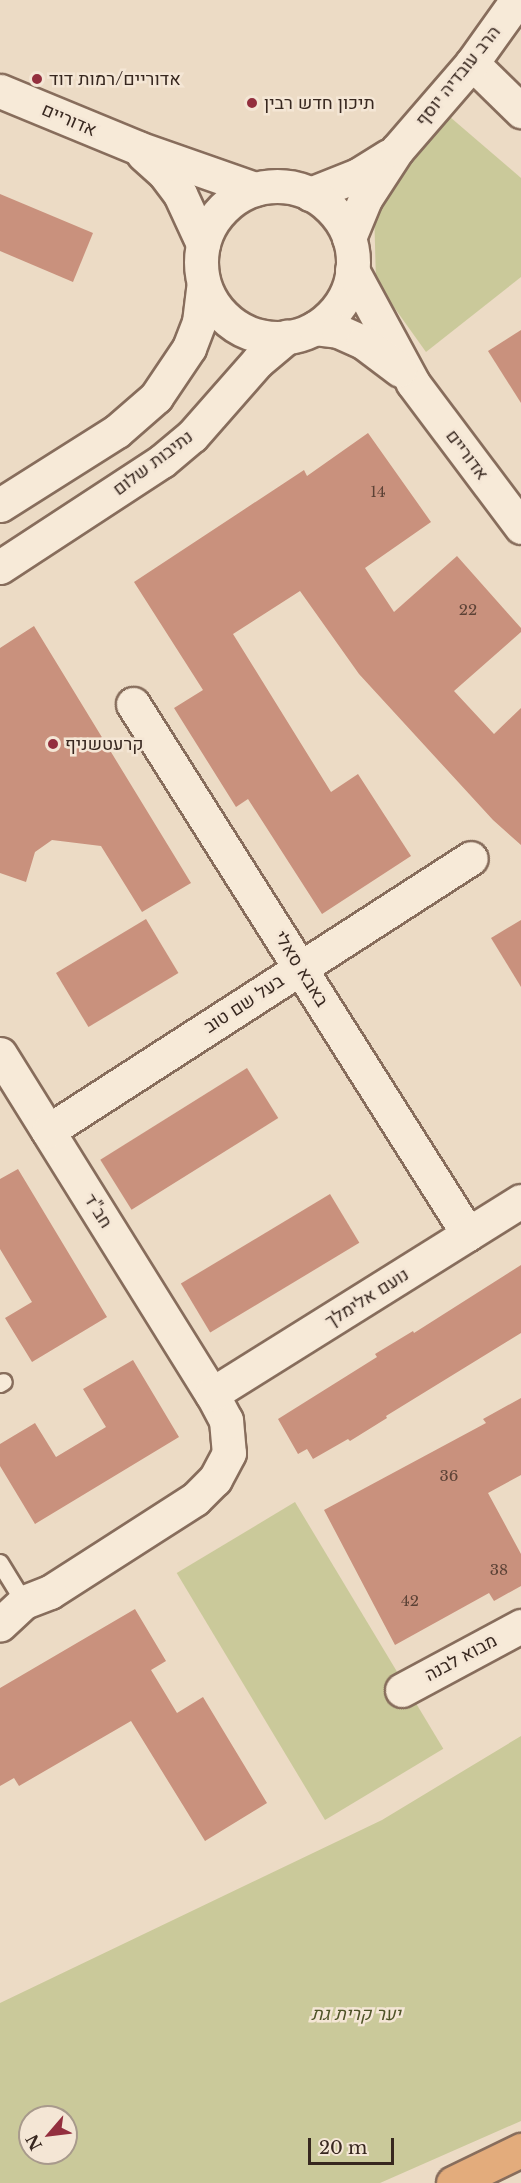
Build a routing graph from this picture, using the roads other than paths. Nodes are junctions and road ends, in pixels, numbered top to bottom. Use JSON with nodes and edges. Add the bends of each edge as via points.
{"nodes":[{"id":1,"x":517,"y":0,"type":"edge"},
{"id":2,"x":472,"y":63,"type":"junction"},
{"id":3,"x":0,"y":91,"type":"edge"},
{"id":4,"x":521,"y":111,"type":"edge"},
{"id":5,"x":138,"y":148,"type":"junction"},
{"id":6,"x":397,"y":150,"type":"junction"},
{"id":7,"x":255,"y":189,"type":"junction"},
{"id":8,"x":310,"y":194,"type":"junction"},
{"id":9,"x":348,"y":238,"type":"junction"},
{"id":10,"x":203,"y":244,"type":"junction"},
{"id":11,"x":352,"y":270,"type":"junction"},
{"id":12,"x":204,"y":284,"type":"junction"},
{"id":13,"x":301,"y":333,"type":"junction"},
{"id":14,"x":413,"y":382,"type":"junction"},
{"id":15,"x":0,"y":506,"type":"edge"},
{"id":16,"x":521,"y":527,"type":"edge"},
{"id":17,"x":0,"y":567,"type":"edge"},
{"id":18,"x":133,"y":704,"type":"dead end"},
{"id":19,"x":471,"y":858,"type":"dead end"},
{"id":20,"x":300,"y":968,"type":"junction"},
{"id":21,"x":0,"y":1054,"type":"edge"},
{"id":22,"x":48,"y":1131,"type":"junction"},
{"id":23,"x":521,"y":1201,"type":"edge"},
{"id":24,"x":468,"y":1234,"type":"junction"},
{"id":25,"x":204,"y":1381,"type":"junction"},
{"id":26,"x":0,"y":1563,"type":"edge"},
{"id":27,"x":24,"y":1602,"type":"junction"},
{"id":28,"x":0,"y":1624,"type":"edge"},
{"id":29,"x":521,"y":1626,"type":"edge"},
{"id":30,"x":402,"y":1690,"type":"dead end"},
{"id":31,"x":521,"y":2150,"type":"edge"},
{"id":32,"x":453,"y":2183,"type":"edge"}],
"edges":[{"from":1,"to":2,"type":"street","name":"הרב עובדיה יוסף"},
{"from":2,"to":4,"type":"street"},
{"from":2,"to":6,"type":"street","name":"הרב עובדיה יוסף"},
{"from":3,"to":5,"type":"street","name":"אדוריים"},
{"from":5,"to":7,"type":"street","name":"אדוריים"},
{"from":5,"to":10,"type":"street","name":"אדוריים","via":[[180,194]]},
{"from":6,"to":8,"type":"street","name":"הרב עובדיה יוסף","via":[[358,175]]},
{"from":6,"to":9,"type":"street","name":"הרב עובדיה יוסף","via":[[365,199]]},
{"from":7,"to":8,"type":"street","via":[[283,186]]},
{"from":7,"to":10,"type":"street","via":[[221,209]]},
{"from":8,"to":9,"type":"street","via":[[334,212]]},
{"from":9,"to":11,"type":"street"},
{"from":10,"to":12,"type":"street"},
{"from":11,"to":13,"type":"street","via":[[340,304]]},
{"from":11,"to":14,"type":"street","name":"אדוריים"},
{"from":12,"to":13,"type":"street","via":[[212,302],[230,322],[264,337]]},
{"from":12,"to":15,"type":"street","via":[[199,322],[189,348],[156,398],[117,431]]},
{"from":13,"to":14,"type":"street","name":"אדוריים","via":[[338,331],[385,356]]},
{"from":13,"to":17,"type":"street","name":"נתיבות שלום","via":[[258,361],[192,436],[162,461]]},
{"from":14,"to":16,"type":"street","name":"אדוריים"},
{"from":18,"to":20,"type":"street","name":"באבא סאלי"},
{"from":19,"to":20,"type":"street","name":"בעל שם טוב"},
{"from":20,"to":22,"type":"street","name":"בעל שם טוב"},
{"from":20,"to":24,"type":"street","name":"באבא סאלי"},
{"from":21,"to":22,"type":"street","name":"חב\"ד"},
{"from":22,"to":25,"type":"street","name":"חב\"ד"},
{"from":23,"to":24,"type":"street","name":"נועם אלימלך"},
{"from":24,"to":25,"type":"street","name":"נועם אלימלך"},
{"from":25,"to":27,"type":"street","name":"חב\"ד","via":[[226,1420],[229,1453],[215,1479],[195,1499],[50,1592]]},
{"from":26,"to":27,"type":"lane"},
{"from":27,"to":28,"type":"street"},
{"from":29,"to":30,"type":"street","name":"מבוא לבנה"},
{"from":31,"to":32,"type":"highway"}]}
